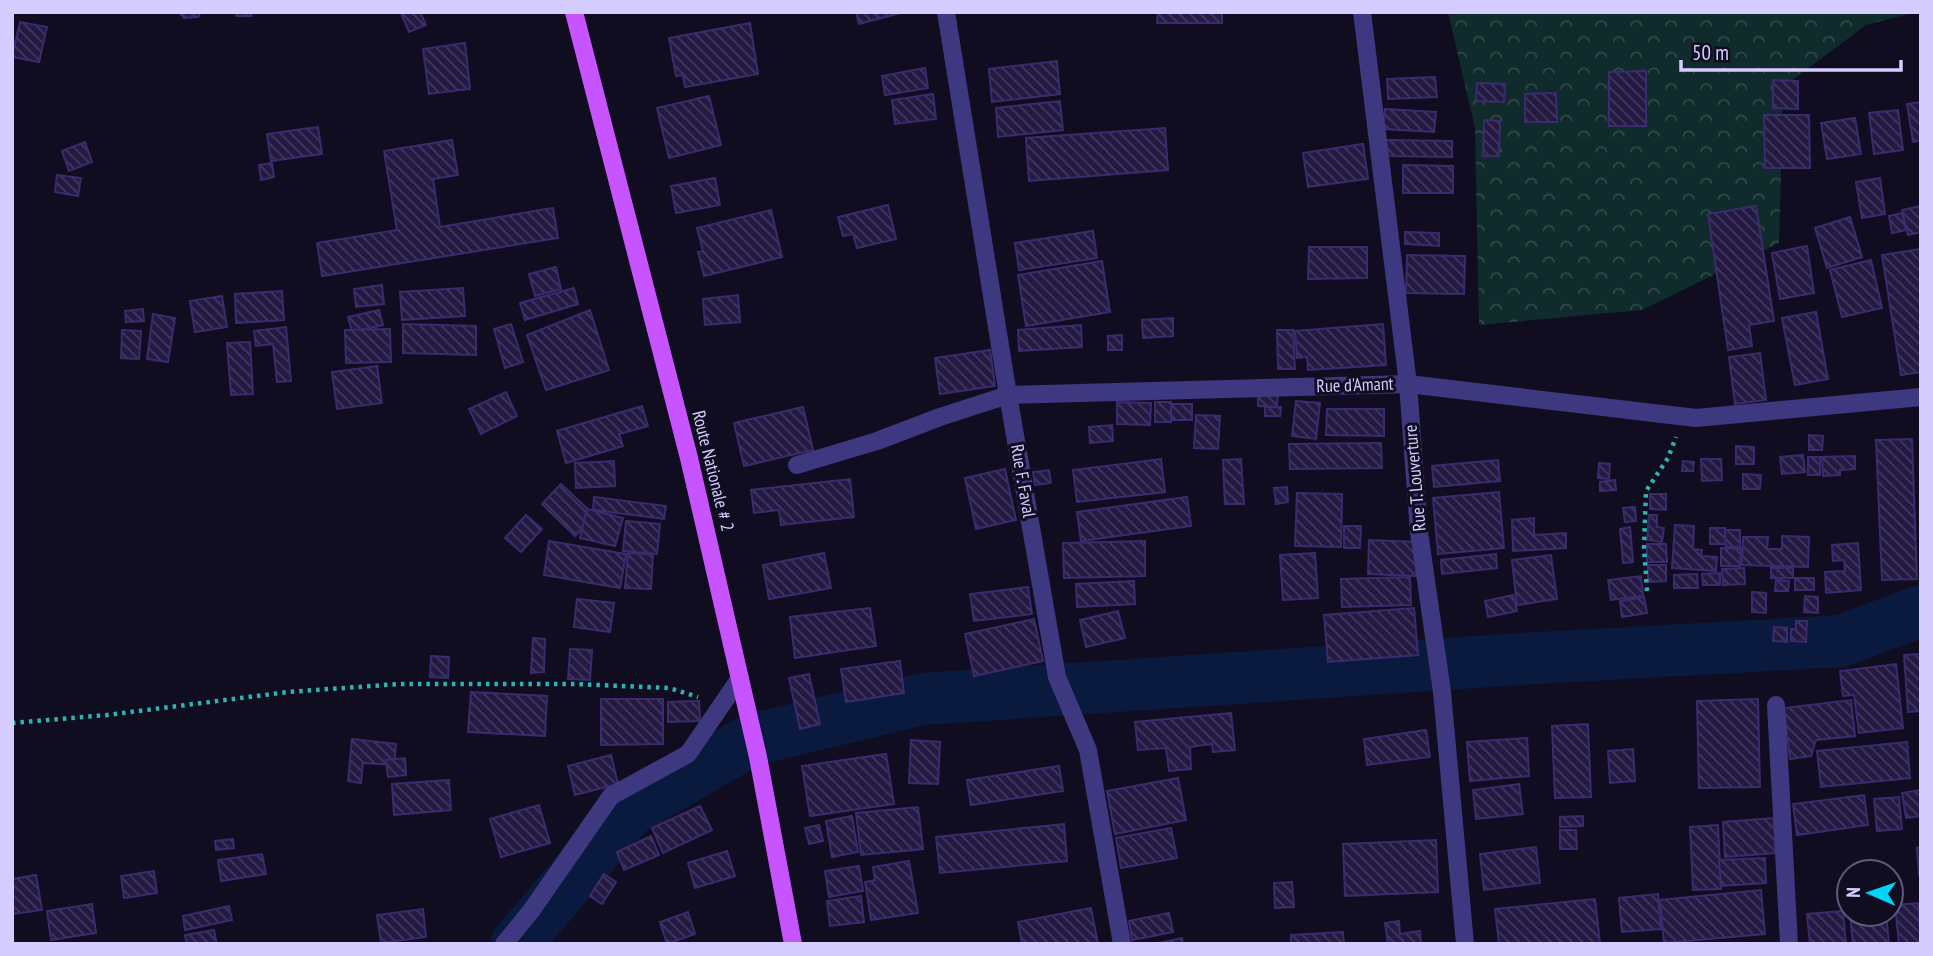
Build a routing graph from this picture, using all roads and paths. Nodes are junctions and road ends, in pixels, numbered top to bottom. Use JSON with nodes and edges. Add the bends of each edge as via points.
{"nodes":[{"id":1,"x":574,"y":12,"type":"edge"},
{"id":2,"x":946,"y":12,"type":"edge"},
{"id":3,"x":1362,"y":12,"type":"edge"},
{"id":4,"x":1408,"y":384,"type":"junction"},
{"id":5,"x":1008,"y":395,"type":"junction"},
{"id":6,"x":1921,"y":397,"type":"edge"},
{"id":7,"x":1696,"y":418,"type":"junction"},
{"id":8,"x":797,"y":465,"type":"dead end"},
{"id":9,"x":1647,"y":591,"type":"dead end"},
{"id":10,"x":740,"y":678,"type":"junction"},
{"id":11,"x":723,"y":704,"type":"junction"},
{"id":12,"x":1776,"y":705,"type":"dead end"},
{"id":13,"x":12,"y":723,"type":"edge"},
{"id":14,"x":504,"y":944,"type":"edge"},
{"id":15,"x":793,"y":944,"type":"edge"},
{"id":16,"x":1122,"y":944,"type":"edge"},
{"id":17,"x":1465,"y":944,"type":"edge"},
{"id":18,"x":1789,"y":944,"type":"edge"}],
"edges":[{"from":1,"to":10,"type":"main road","name":"Route Nationale # 2","via":[[689,458]]},
{"from":2,"to":5,"type":"street","name":"Rue F. Faval"},
{"from":3,"to":4,"type":"street","name":"Rue T. Louverture"},
{"from":4,"to":5,"type":"street","name":"Rue d'Amant"},
{"from":4,"to":7,"type":"street","name":"Rue d'Amant"},
{"from":4,"to":17,"type":"street","name":"Rue T. Louverture","via":[[1419,532],[1442,692]]},
{"from":5,"to":8,"type":"street","name":"Rue d'Amant"},
{"from":5,"to":16,"type":"street","name":"Rue F. Faval","via":[[1057,677],[1088,750]]},
{"from":6,"to":7,"type":"street","name":"Rue d'Amant"},
{"from":7,"to":9,"type":"path","via":[[1679,429],[1646,491]]},
{"from":10,"to":11,"type":"street"},
{"from":10,"to":15,"type":"main road","name":"Route Nationale # 2"},
{"from":11,"to":13,"type":"path","via":[[669,688],[399,684]]},
{"from":11,"to":14,"type":"street","via":[[688,754],[611,796]]},
{"from":12,"to":18,"type":"street"}]}
